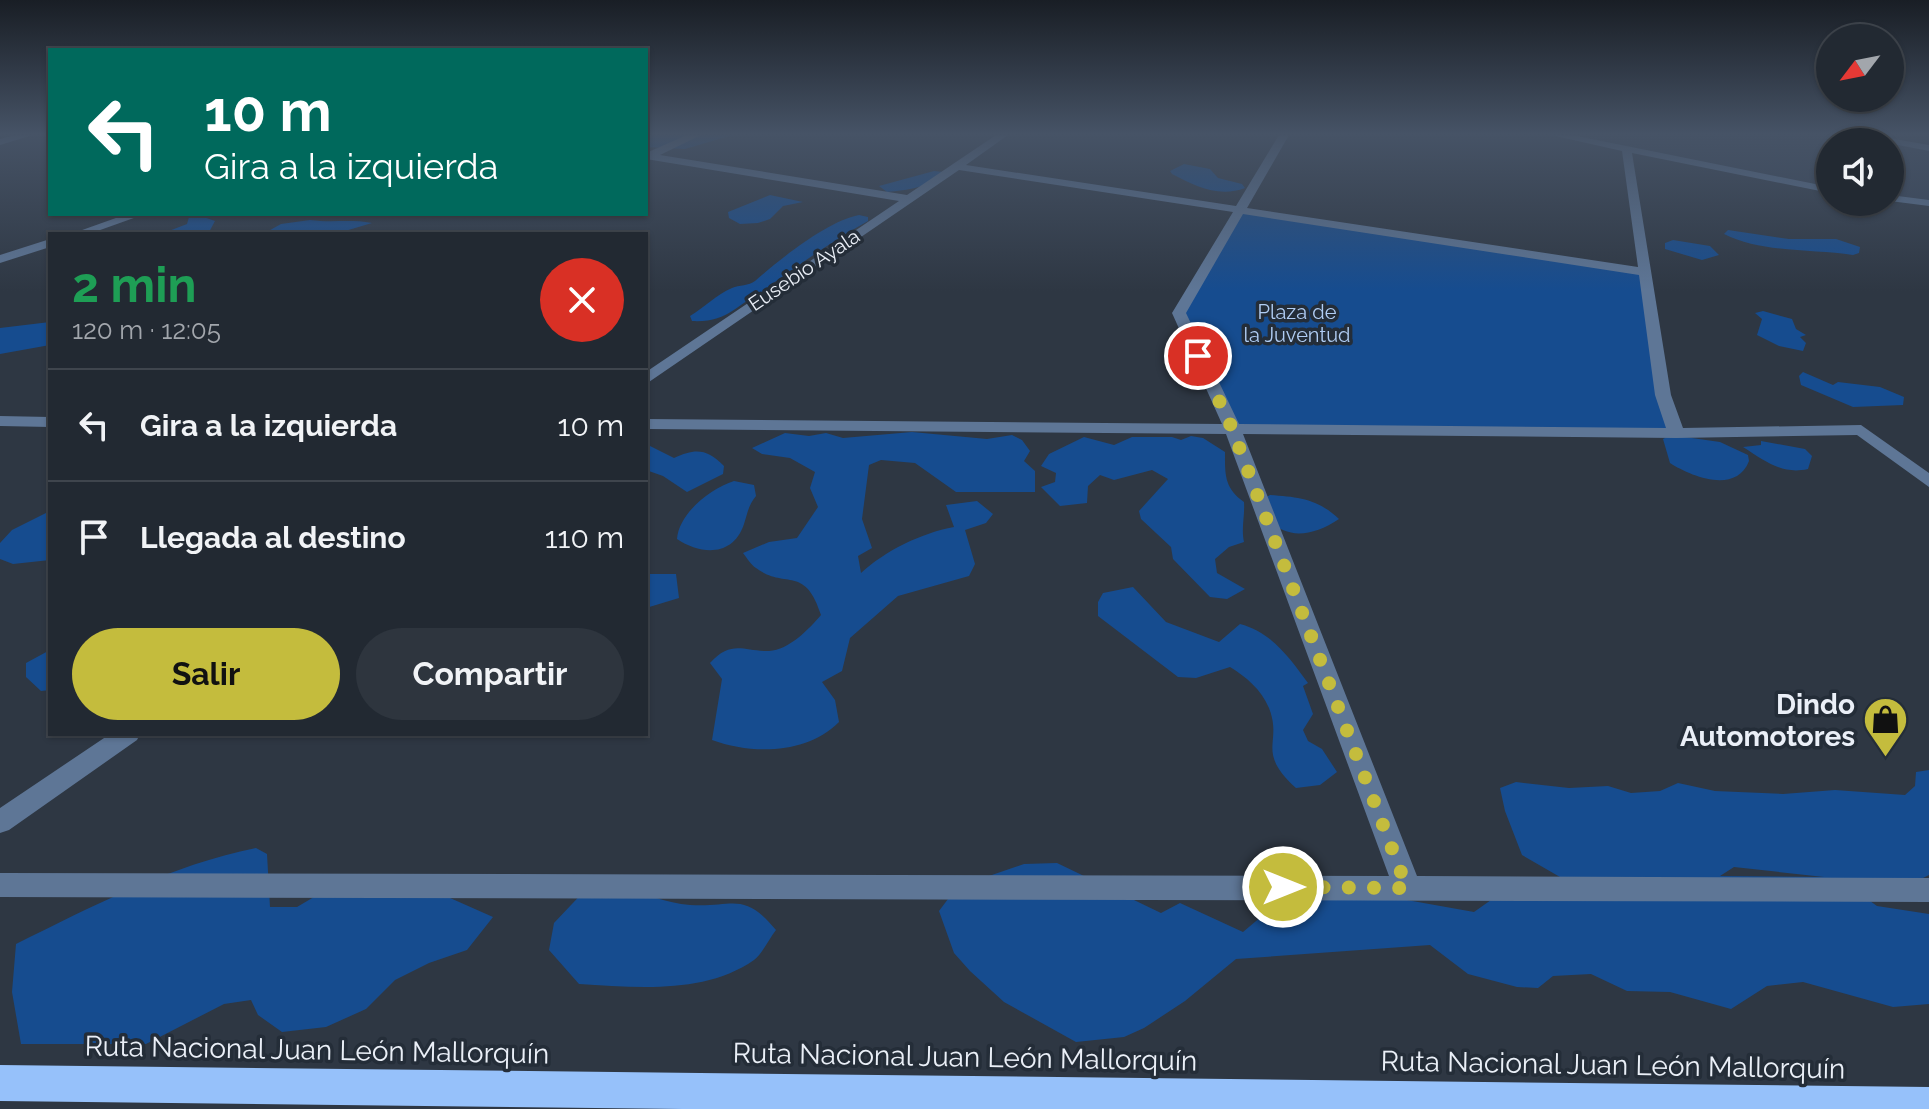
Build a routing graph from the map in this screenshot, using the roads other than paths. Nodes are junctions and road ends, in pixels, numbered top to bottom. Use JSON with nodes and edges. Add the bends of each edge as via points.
{"nodes":[{"id":1,"x":834,"y":187,"type":"edge"},
{"id":2,"x":928,"y":187,"type":"edge"},
{"id":3,"x":1088,"y":187,"type":"edge"},
{"id":4,"x":1254,"y":187,"type":"edge"},
{"id":5,"x":1632,"y":187,"type":"edge"},
{"id":6,"x":908,"y":199,"type":"junction"},
{"id":7,"x":1904,"y":200,"type":"edge"},
{"id":8,"x":1929,"y":203,"type":"edge"},
{"id":9,"x":1240,"y":210,"type":"junction"},
{"id":10,"x":133,"y":216,"type":"edge"},
{"id":11,"x":83,"y":232,"type":"edge"},
{"id":12,"x":48,"y":244,"type":"edge"},
{"id":13,"x":0,"y":259,"type":"edge"},
{"id":14,"x":1645,"y":272,"type":"junction"},
{"id":15,"x":648,"y":378,"type":"edge"},
{"id":16,"x":0,"y":421,"type":"edge"},
{"id":17,"x":48,"y":422,"type":"edge"},
{"id":18,"x":648,"y":424,"type":"edge"},
{"id":19,"x":1231,"y":426,"type":"junction"},
{"id":20,"x":1676,"y":433,"type":"junction"},
{"id":21,"x":1929,"y":482,"type":"edge"},
{"id":22,"x":125,"y":736,"type":"edge"},
{"id":23,"x":0,"y":822,"type":"edge"},
{"id":24,"x":0,"y":885,"type":"edge"},
{"id":25,"x":1407,"y":888,"type":"junction"},
{"id":26,"x":1929,"y":890,"type":"edge"},
{"id":27,"x":0,"y":1083,"type":"edge"},
{"id":28,"x":246,"y":1097,"type":"edge"},
{"id":29,"x":1929,"y":1105,"type":"edge"}],
"edges":[{"from":1,"to":6,"type":"street"},
{"from":2,"to":6,"type":"street","name":"Eusebio Ayala"},
{"from":3,"to":9,"type":"street"},
{"from":4,"to":9,"type":"street"},
{"from":5,"to":14,"type":"street"},
{"from":6,"to":15,"type":"street","name":"Eusebio Ayala"},
{"from":7,"to":8,"type":"street"},
{"from":9,"to":14,"type":"street"},
{"from":9,"to":19,"type":"street","via":[[1179,313]]},
{"from":10,"to":11,"type":"street"},
{"from":12,"to":13,"type":"street"},
{"from":14,"to":20,"type":"street","via":[[1663,395]]},
{"from":16,"to":17,"type":"street"},
{"from":18,"to":19,"type":"street"},
{"from":19,"to":20,"type":"street"},
{"from":19,"to":25,"type":"street"},
{"from":20,"to":21,"type":"street","via":[[1861,430]]},
{"from":22,"to":23,"type":"street"},
{"from":24,"to":25,"type":"street"},
{"from":25,"to":26,"type":"street"},
{"from":27,"to":28,"type":"highway","name":"Ruta Nacional Juan León Mallorquín"},
{"from":28,"to":29,"type":"highway","name":"Ruta Nacional Juan León Mallorquín"}]}
